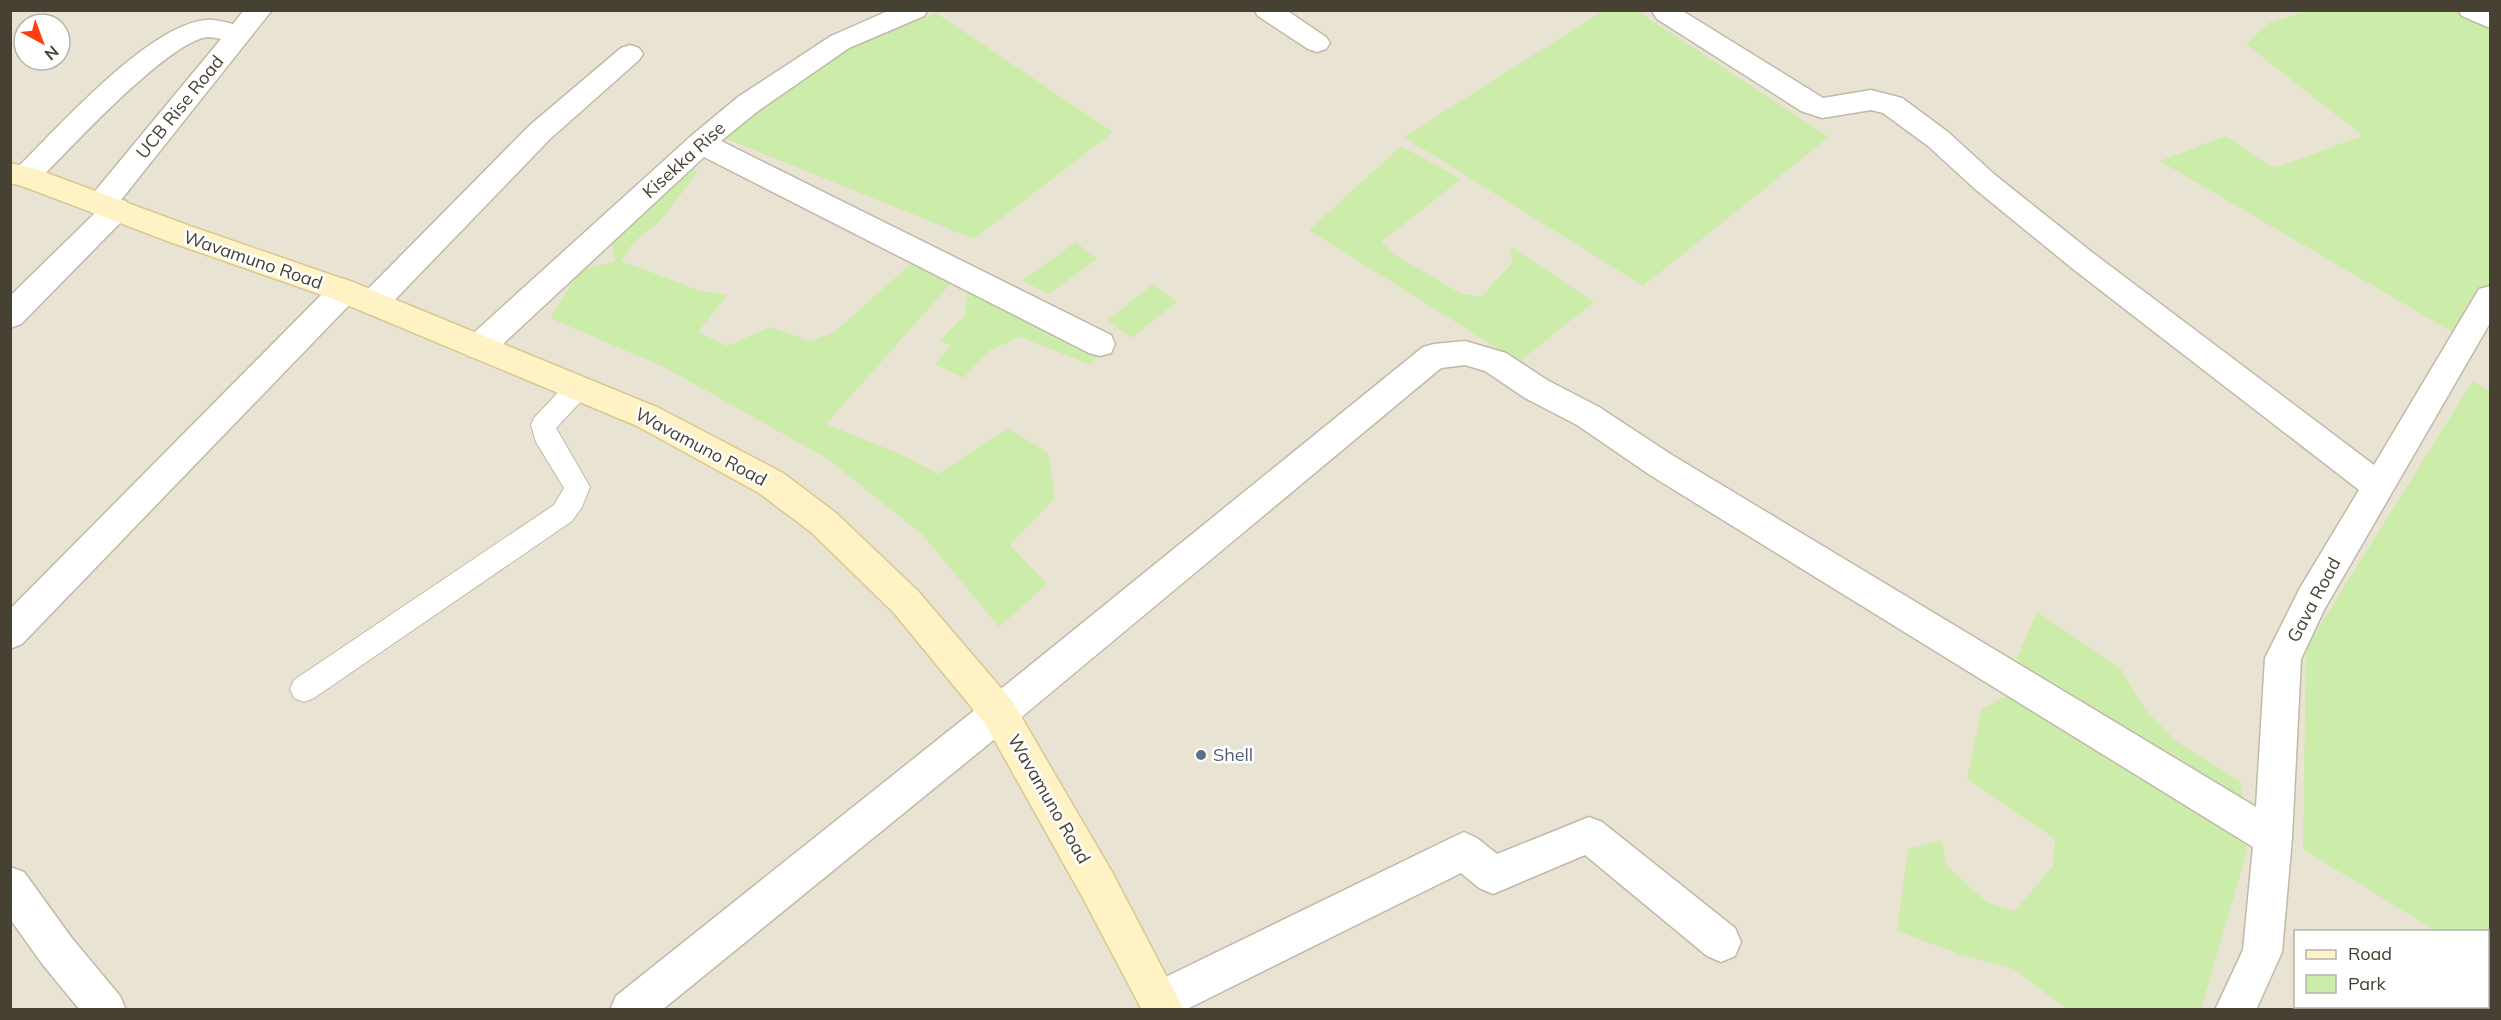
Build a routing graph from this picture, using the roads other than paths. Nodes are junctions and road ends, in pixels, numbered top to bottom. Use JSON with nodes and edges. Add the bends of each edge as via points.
{"nodes":[{"id":1,"x":259,"y":10,"type":"edge"},
{"id":2,"x":915,"y":10,"type":"edge"},
{"id":3,"x":1267,"y":10,"type":"edge"},
{"id":4,"x":2471,"y":10,"type":"edge"},
{"id":5,"x":1666,"y":13,"type":"dead end"},
{"id":6,"x":2490,"y":19,"type":"edge"},
{"id":7,"x":240,"y":35,"type":"junction"},
{"id":8,"x":1317,"y":43,"type":"dead end"},
{"id":9,"x":630,"y":54,"type":"dead end"},
{"id":10,"x":702,"y":143,"type":"junction"},
{"id":11,"x":18,"y":175,"type":"edge"},
{"id":12,"x":109,"y":207,"type":"junction"},
{"id":13,"x":358,"y":297,"type":"junction"},
{"id":14,"x":2490,"y":297,"type":"edge"},
{"id":15,"x":10,"y":316,"type":"edge"},
{"id":16,"x":1100,"y":344,"type":"dead end"},
{"id":17,"x":479,"y":347,"type":"junction"},
{"id":18,"x":578,"y":388,"type":"junction"},
{"id":19,"x":2378,"y":486,"type":"junction"},
{"id":20,"x":10,"y":633,"type":"edge"},
{"id":21,"x":304,"y":689,"type":"dead end"},
{"id":22,"x":999,"y":713,"type":"junction"},
{"id":23,"x":2273,"y":838,"type":"junction"},
{"id":24,"x":10,"y":886,"type":"edge"},
{"id":25,"x":1721,"y":942,"type":"dead end"},
{"id":26,"x":1162,"y":1005,"type":"edge"},
{"id":27,"x":106,"y":1010,"type":"edge"},
{"id":28,"x":630,"y":1010,"type":"edge"},
{"id":29,"x":2235,"y":1010,"type":"edge"}],
"edges":[{"from":1,"to":7,"type":"street","name":"UCB Rise Road"},
{"from":2,"to":10,"type":"street","name":"Kisekka Rise","via":[[840,42],[811,60],[747,104]]},
{"from":3,"to":8,"type":"street"},
{"from":4,"to":6,"type":"street"},
{"from":5,"to":19,"type":"street","via":[[1811,104],[1822,108],[1871,100],[1892,105],[2083,261]]},
{"from":7,"to":11,"type":"street","via":[[205,29],[171,43]]},
{"from":7,"to":12,"type":"street","name":"UCB Rise Road"},
{"from":9,"to":13,"type":"street"},
{"from":10,"to":16,"type":"street"},
{"from":10,"to":17,"type":"street","name":"Kisekka Rise"},
{"from":11,"to":12,"type":"main road","name":"Wavamuno Road"},
{"from":12,"to":13,"type":"main road","name":"Wavamuno Road"},
{"from":12,"to":15,"type":"street","name":"UCB Rise Road"},
{"from":13,"to":17,"type":"main road","name":"Wavamuno Road"},
{"from":13,"to":20,"type":"street"},
{"from":14,"to":19,"type":"street","name":"Gava Road"},
{"from":17,"to":18,"type":"main road","name":"Wavamuno Road"},
{"from":18,"to":21,"type":"lane","via":[[543,425],[578,487],[563,513]]},
{"from":18,"to":22,"type":"main road","name":"Wavamuno Road","via":[[705,446],[771,483],[824,523],[906,602]]},
{"from":19,"to":23,"type":"street","name":"Gava Road","via":[[2312,599],[2283,658]]},
{"from":22,"to":23,"type":"street","via":[[1434,356],[1466,353],[1495,362],[1588,416],[1661,465]]},
{"from":22,"to":26,"type":"main road","name":"Wavamuno Road"},
{"from":22,"to":28,"type":"street"},
{"from":23,"to":29,"type":"street","name":"Gava Road","via":[[2262,952]]},
{"from":24,"to":27,"type":"street"},
{"from":25,"to":26,"type":"street","via":[[1589,835],[1493,875],[1464,851]]}]}
